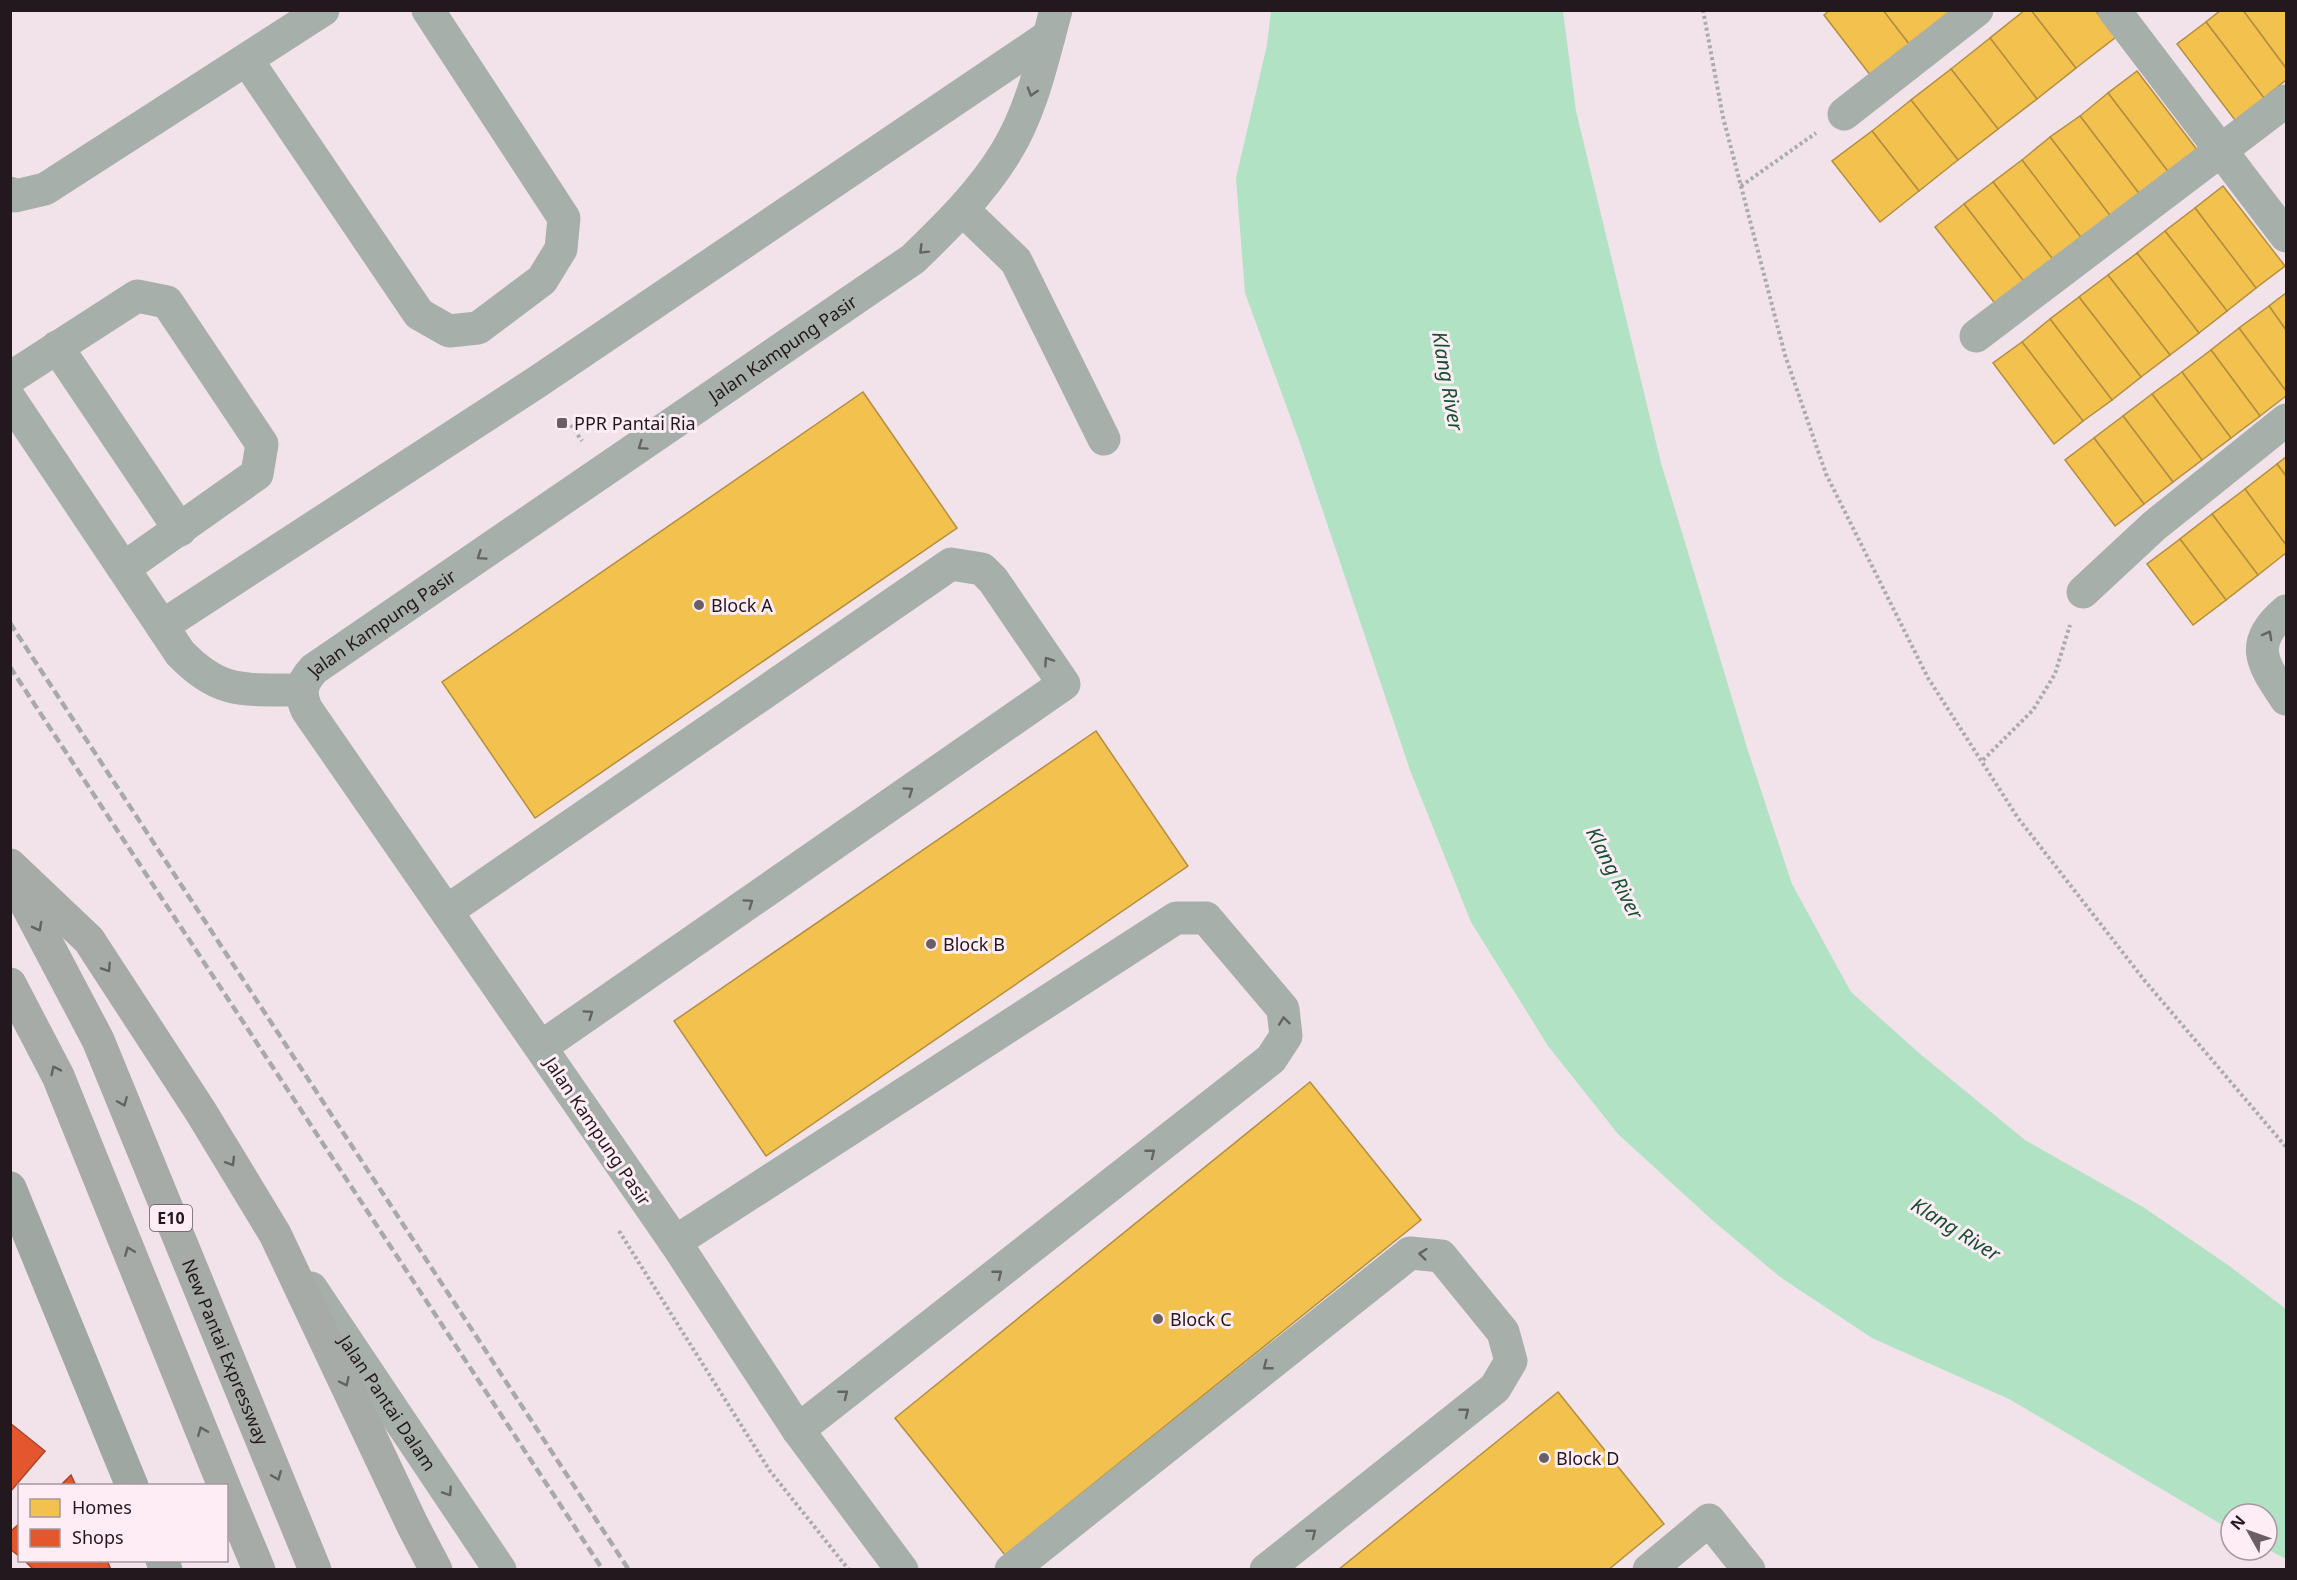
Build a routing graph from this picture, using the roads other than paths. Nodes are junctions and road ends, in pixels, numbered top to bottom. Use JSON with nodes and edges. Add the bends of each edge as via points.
{"nodes":[{"id":1,"x":323,"y":10,"type":"edge"},
{"id":2,"x":428,"y":10,"type":"edge"},
{"id":3,"x":1977,"y":10,"type":"edge"},
{"id":4,"x":2114,"y":10,"type":"edge"},
{"id":5,"x":1053,"y":23,"type":"edge"},
{"id":6,"x":247,"y":60,"type":"junction"},
{"id":7,"x":2286,"y":101,"type":"edge"},
{"id":8,"x":1844,"y":114,"type":"road end"},
{"id":9,"x":2221,"y":151,"type":"junction"},
{"id":10,"x":10,"y":193,"type":"edge"},
{"id":11,"x":963,"y":210,"type":"junction"},
{"id":12,"x":2286,"y":236,"type":"edge"},
{"id":13,"x":1976,"y":336,"type":"dead end"},
{"id":14,"x":57,"y":347,"type":"junction"},
{"id":15,"x":10,"y":378,"type":"edge"},
{"id":16,"x":10,"y":399,"type":"edge"},
{"id":17,"x":2286,"y":420,"type":"edge"},
{"id":18,"x":1104,"y":439,"type":"dead end"},
{"id":19,"x":180,"y":530,"type":"junction"},
{"id":20,"x":124,"y":568,"type":"junction"},
{"id":21,"x":2083,"y":592,"type":"road end"},
{"id":22,"x":2286,"y":611,"type":"edge"},
{"id":23,"x":162,"y":626,"type":"junction"},
{"id":24,"x":301,"y":690,"type":"junction"},
{"id":25,"x":2286,"y":699,"type":"edge"},
{"id":26,"x":10,"y":865,"type":"edge"},
{"id":27,"x":10,"y":875,"type":"edge"},
{"id":28,"x":447,"y":911,"type":"junction"},
{"id":29,"x":10,"y":984,"type":"edge"},
{"id":30,"x":541,"y":1047,"type":"junction"},
{"id":31,"x":10,"y":1188,"type":"edge"},
{"id":32,"x":18,"y":1225,"type":"edge"},
{"id":33,"x":275,"y":1234,"type":"junction"},
{"id":34,"x":675,"y":1242,"type":"junction"},
{"id":35,"x":798,"y":1430,"type":"junction"},
{"id":36,"x":132,"y":1484,"type":"edge"},
{"id":37,"x":224,"y":1484,"type":"edge"},
{"id":38,"x":228,"y":1496,"type":"edge"},
{"id":39,"x":259,"y":1569,"type":"edge"},
{"id":40,"x":315,"y":1569,"type":"edge"},
{"id":41,"x":436,"y":1569,"type":"edge"},
{"id":42,"x":500,"y":1569,"type":"edge"},
{"id":43,"x":902,"y":1569,"type":"edge"},
{"id":44,"x":1011,"y":1569,"type":"edge"},
{"id":45,"x":1266,"y":1569,"type":"edge"},
{"id":46,"x":1649,"y":1569,"type":"edge"},
{"id":47,"x":1749,"y":1569,"type":"edge"}],
"edges":[{"from":1,"to":6,"type":"street"},
{"from":2,"to":6,"type":"street","via":[[564,218],[561,249],[542,280],[478,328],[449,331],[419,314]]},
{"from":3,"to":8,"type":"street"},
{"from":4,"to":9,"type":"street"},
{"from":5,"to":11,"type":"street","name":"Jalan Kampung Pasir","one_way":true,"via":[[1029,103],[1006,152]]},
{"from":5,"to":23,"type":"street","via":[[537,382]]},
{"from":6,"to":10,"type":"street","via":[[45,189],[15,196]]},
{"from":7,"to":9,"type":"street"},
{"from":9,"to":12,"type":"street"},
{"from":9,"to":13,"type":"street"},
{"from":11,"to":18,"type":"street","via":[[1016,261]]},
{"from":11,"to":24,"type":"street","name":"Jalan Kampung Pasir","one_way":true,"via":[[913,260],[314,669]]},
{"from":14,"to":15,"type":"street"},
{"from":14,"to":19,"type":"street"},
{"from":14,"to":19,"type":"street","via":[[137,296],[167,302],[262,444],[257,474]]},
{"from":16,"to":20,"type":"street","name":"Jalan Kampung Pasir"},
{"from":17,"to":21,"type":"street","via":[[2154,526]]},
{"from":19,"to":20,"type":"street"},
{"from":20,"to":23,"type":"street","name":"Jalan Kampung Pasir"},
{"from":25,"to":22,"type":"street","one_way":true,"via":[[2262,661],[2261,646]]},
{"from":23,"to":24,"type":"street","name":"Jalan Kampung Pasir","via":[[196,670],[216,682],[240,689]]},
{"from":24,"to":28,"type":"street","name":"Jalan Kampung Pasir","via":[[307,710]]},
{"from":26,"to":33,"type":"highway","one_way":true,"via":[[89,940]]},
{"from":27,"to":40,"type":"highway","name":"New Pantai Expressway","number":"E10","one_way":true,"via":[[98,1040]]},
{"from":28,"to":30,"type":"street","name":"Jalan Kampung Pasir"},
{"from":30,"to":28,"type":"street","one_way":true,"via":[[1064,684],[993,580],[982,569],[951,564]]},
{"from":37,"to":29,"type":"highway","one_way":true,"via":[[58,1076]]},
{"from":30,"to":34,"type":"street","name":"Jalan Kampung Pasir"},
{"from":31,"to":32,"type":"main road"},
{"from":32,"to":36,"type":"main road"},
{"from":33,"to":41,"type":"highway","one_way":true},
{"from":33,"to":42,"type":"street","name":"Jalan Pantai Dalam","one_way":true},
{"from":34,"to":35,"type":"street","name":"Jalan Kampung Pasir"},
{"from":35,"to":34,"type":"street","one_way":true,"via":[[1271,1059],[1286,1036],[1283,1009],[1206,918],[1176,918]]},
{"from":35,"to":43,"type":"street","name":"Jalan Kampung Pasir"},
{"from":38,"to":39,"type":"highway"},
{"from":45,"to":44,"type":"street","one_way":true,"via":[[1496,1388],[1510,1361],[1503,1332],[1441,1256],[1410,1252]]},
{"from":46,"to":47,"type":"street","via":[[1709,1520]]}]}
